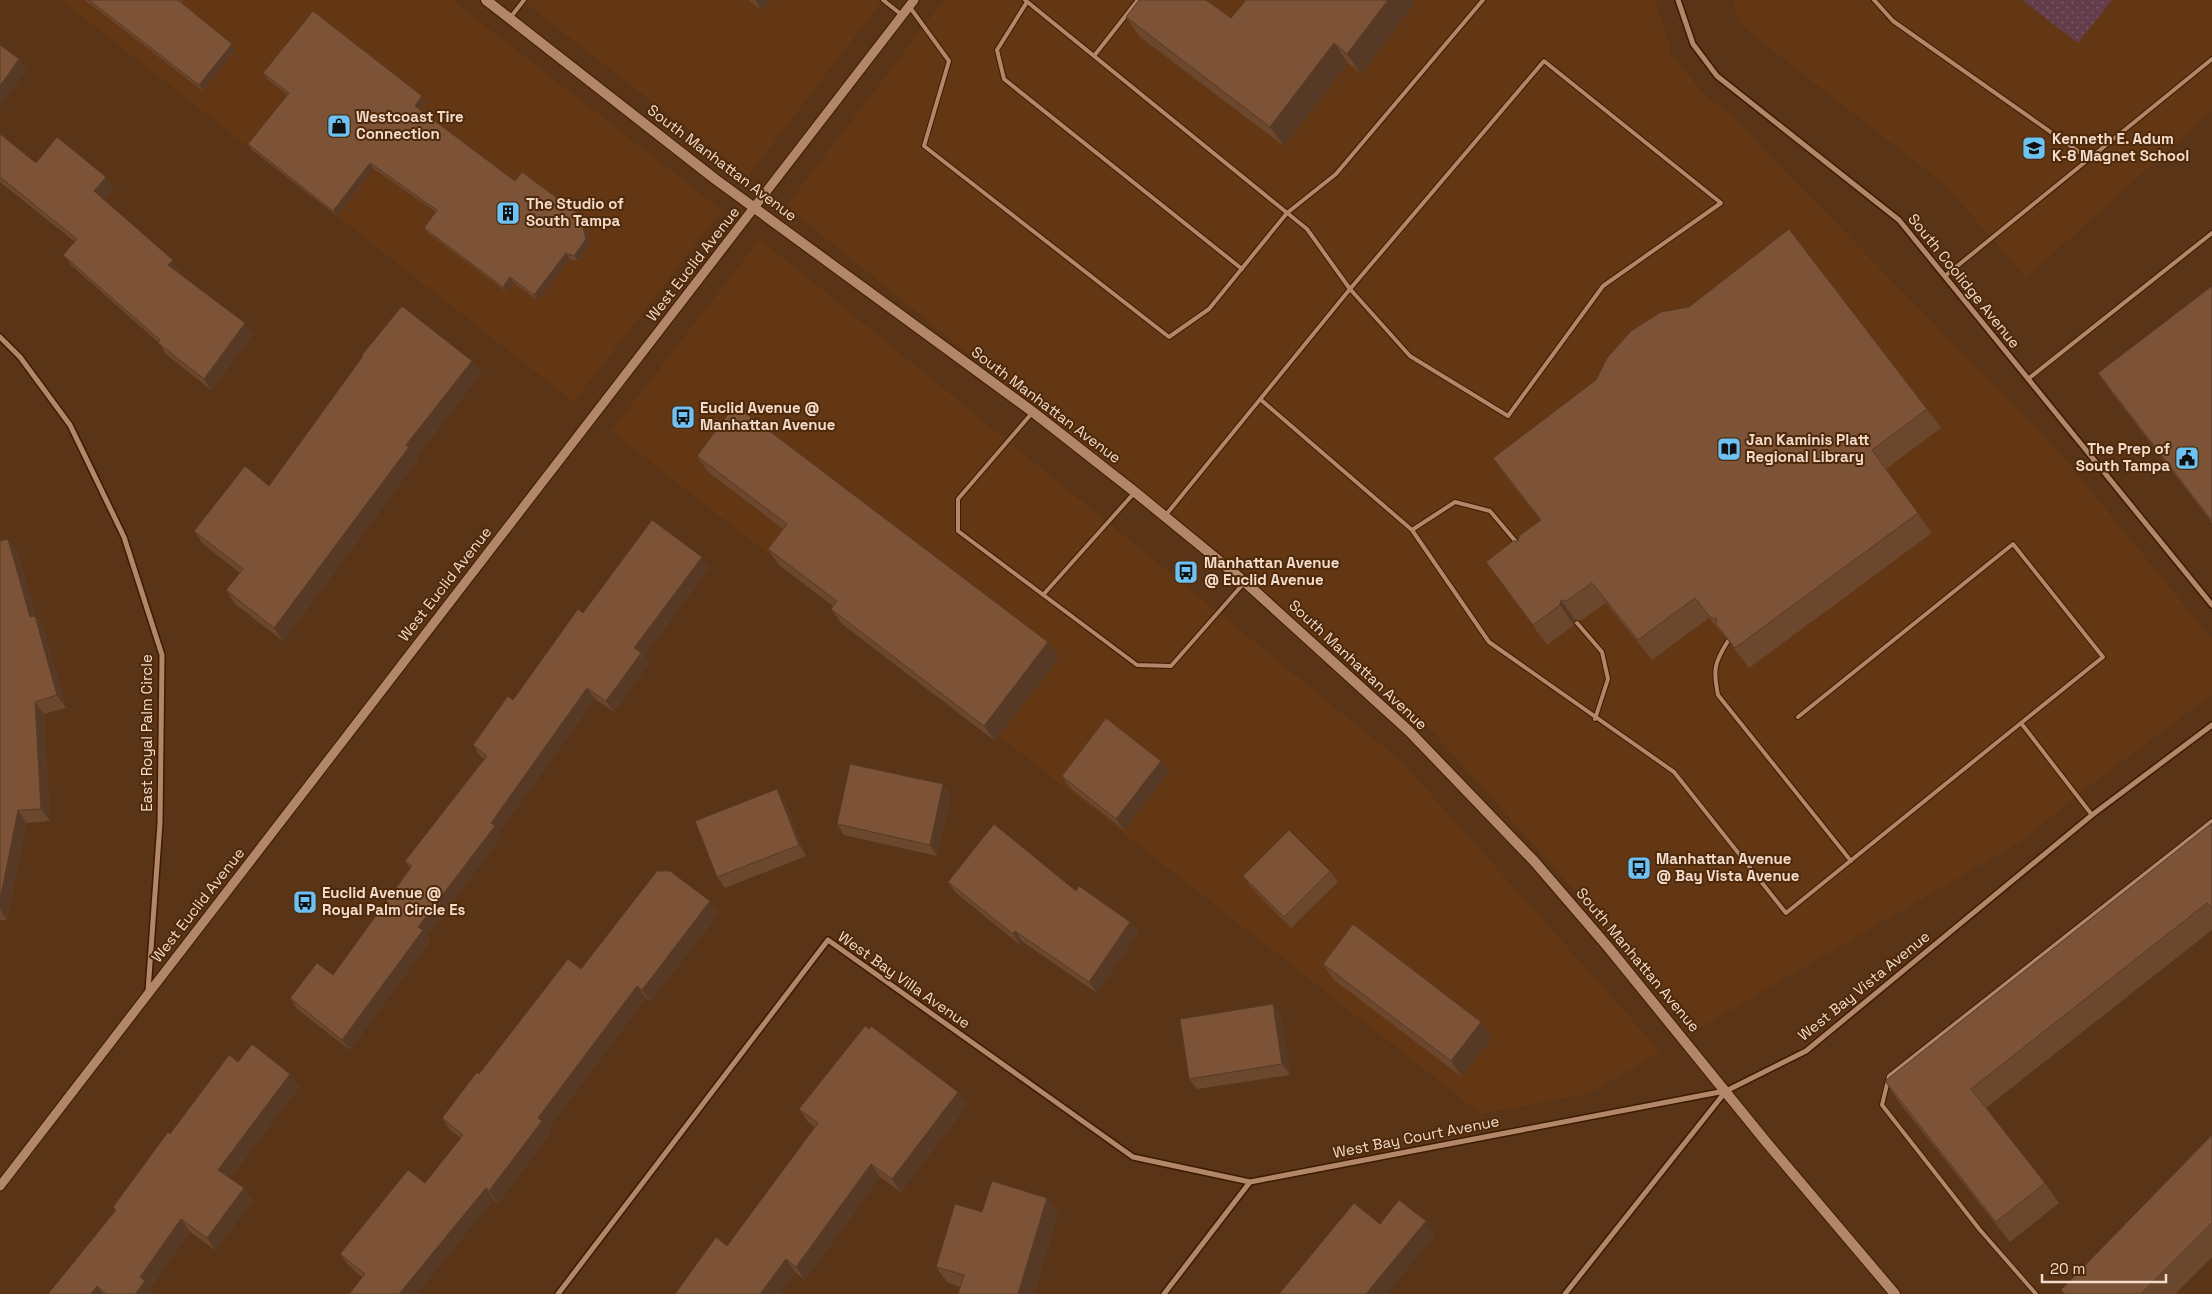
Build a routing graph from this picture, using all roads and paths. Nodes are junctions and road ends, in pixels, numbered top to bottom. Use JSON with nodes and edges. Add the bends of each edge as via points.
{"nodes":[{"id":1,"x":486,"y":0,"type":"edge"},
{"id":2,"x":524,"y":0,"type":"edge"},
{"id":3,"x":883,"y":0,"type":"edge"},
{"id":4,"x":1138,"y":0,"type":"edge"},
{"id":5,"x":1483,"y":0,"type":"edge"},
{"id":6,"x":1678,"y":0,"type":"edge"},
{"id":7,"x":1874,"y":0,"type":"edge"},
{"id":8,"x":1026,"y":1,"type":"edge"},
{"id":9,"x":911,"y":3,"type":"edge"},
{"id":10,"x":902,"y":15,"type":"junction"},
{"id":11,"x":510,"y":18,"type":"junction"},
{"id":12,"x":1094,"y":56,"type":"junction"},
{"id":13,"x":2212,"y":59,"type":"edge"},
{"id":14,"x":2089,"y":159,"type":"junction"},
{"id":15,"x":754,"y":207,"type":"junction"},
{"id":16,"x":1287,"y":213,"type":"junction"},
{"id":17,"x":2212,"y":233,"type":"edge"},
{"id":18,"x":1242,"y":269,"type":"junction"},
{"id":19,"x":1945,"y":276,"type":"junction"},
{"id":20,"x":1350,"y":289,"type":"junction"},
{"id":21,"x":0,"y":337,"type":"edge"},
{"id":22,"x":2028,"y":379,"type":"junction"},
{"id":23,"x":1260,"y":399,"type":"junction"},
{"id":24,"x":1033,"y":412,"type":"junction"},
{"id":25,"x":1135,"y":492,"type":"junction"},
{"id":26,"x":1165,"y":516,"type":"junction"},
{"id":27,"x":1412,"y":530,"type":"junction"},
{"id":28,"x":1519,"y":545,"type":"edge"},
{"id":29,"x":1245,"y":582,"type":"junction"},
{"id":30,"x":1043,"y":595,"type":"junction"},
{"id":31,"x":2212,"y":605,"type":"edge"},
{"id":32,"x":1578,"y":623,"type":"edge"},
{"id":33,"x":1728,"y":641,"type":"edge"},
{"id":34,"x":1798,"y":717,"type":"dead end"},
{"id":35,"x":1595,"y":718,"type":"junction"},
{"id":36,"x":2021,"y":723,"type":"junction"},
{"id":37,"x":2212,"y":725,"type":"edge"},
{"id":38,"x":2092,"y":815,"type":"junction"},
{"id":39,"x":2212,"y":821,"type":"edge"},
{"id":40,"x":1851,"y":861,"type":"junction"},
{"id":41,"x":148,"y":991,"type":"junction"},
{"id":42,"x":1726,"y":1091,"type":"junction"},
{"id":43,"x":1250,"y":1182,"type":"junction"},
{"id":44,"x":0,"y":1186,"type":"edge"},
{"id":45,"x":558,"y":1294,"type":"edge"},
{"id":46,"x":1164,"y":1294,"type":"edge"},
{"id":47,"x":1565,"y":1294,"type":"edge"},
{"id":48,"x":1895,"y":1294,"type":"edge"},
{"id":49,"x":2036,"y":1294,"type":"edge"}],
"edges":[{"from":1,"to":11,"type":"main road","name":"South Manhattan Avenue"},
{"from":2,"to":11,"type":"lane"},
{"from":3,"to":10,"type":"lane"},
{"from":4,"to":12,"type":"lane"},
{"from":5,"to":16,"type":"lane","via":[[1336,174]]},
{"from":6,"to":19,"type":"street","name":"South Coolidge Avenue","via":[[1693,44],[1717,76],[1899,220]]},
{"from":7,"to":14,"type":"lane","via":[[1893,21]]},
{"from":8,"to":12,"type":"lane"},
{"from":8,"to":18,"type":"lane","via":[[997,50],[1004,79]]},
{"from":9,"to":10,"type":"street","name":"West Euclid Avenue"},
{"from":9,"to":18,"type":"lane","via":[[949,61],[924,146],[1169,337],[1209,309]]},
{"from":10,"to":15,"type":"street","name":"West Euclid Avenue"},
{"from":11,"to":15,"type":"main road","name":"South Manhattan Avenue"},
{"from":12,"to":16,"type":"lane"},
{"from":13,"to":14,"type":"lane"},
{"from":14,"to":19,"type":"lane"},
{"from":15,"to":24,"type":"main road","name":"South Manhattan Avenue"},
{"from":15,"to":41,"type":"street","name":"West Euclid Avenue"},
{"from":16,"to":18,"type":"lane"},
{"from":16,"to":20,"type":"lane","via":[[1307,229]]},
{"from":17,"to":22,"type":"lane"},
{"from":19,"to":22,"type":"street","name":"South Coolidge Avenue"},
{"from":20,"to":20,"type":"lane","via":[[1544,61],[1722,203],[1603,286],[1508,416],[1410,356]]},
{"from":20,"to":23,"type":"lane"},
{"from":21,"to":41,"type":"street","name":"East Royal Palm Circle","via":[[20,357],[70,426],[124,537],[162,655],[160,823]]},
{"from":22,"to":31,"type":"street","name":"South Coolidge Avenue"},
{"from":23,"to":26,"type":"lane"},
{"from":23,"to":27,"type":"lane"},
{"from":24,"to":25,"type":"main road","name":"South Manhattan Avenue"},
{"from":24,"to":30,"type":"lane","via":[[958,499],[958,531]]},
{"from":25,"to":26,"type":"main road","name":"South Manhattan Avenue"},
{"from":25,"to":30,"type":"lane"},
{"from":26,"to":29,"type":"main road","name":"South Manhattan Avenue"},
{"from":27,"to":28,"type":"lane","via":[[1455,502],[1490,511]]},
{"from":27,"to":35,"type":"lane","via":[[1489,642]]},
{"from":29,"to":30,"type":"lane","via":[[1171,666],[1137,665]]},
{"from":29,"to":42,"type":"main road","name":"South Manhattan Avenue","via":[[1409,731],[1534,861]]},
{"from":32,"to":35,"type":"lane","via":[[1602,652],[1608,679]]},
{"from":33,"to":40,"type":"lane","via":[[1714,673],[1718,695]]},
{"from":34,"to":36,"type":"lane","via":[[2012,544],[2103,658]]},
{"from":35,"to":40,"type":"lane","via":[[1674,772],[1786,913]]},
{"from":36,"to":38,"type":"lane"},
{"from":36,"to":40,"type":"lane"},
{"from":37,"to":38,"type":"street","name":"West Bay Vista Avenue"},
{"from":38,"to":42,"type":"street","name":"West Bay Vista Avenue","via":[[1806,1051]]},
{"from":39,"to":49,"type":"lane","via":[[1889,1076],[1882,1105],[1980,1230]]},
{"from":41,"to":44,"type":"street","name":"West Euclid Avenue"},
{"from":42,"to":43,"type":"street","name":"West Bay Court Avenue"},
{"from":42,"to":47,"type":"street","name":"West Bay Vista Avenue"},
{"from":42,"to":48,"type":"main road","name":"South Manhattan Avenue"},
{"from":43,"to":45,"type":"street","name":"West Bay Villa Avenue","via":[[1133,1157],[828,940]]},
{"from":43,"to":46,"type":"street"}]}
